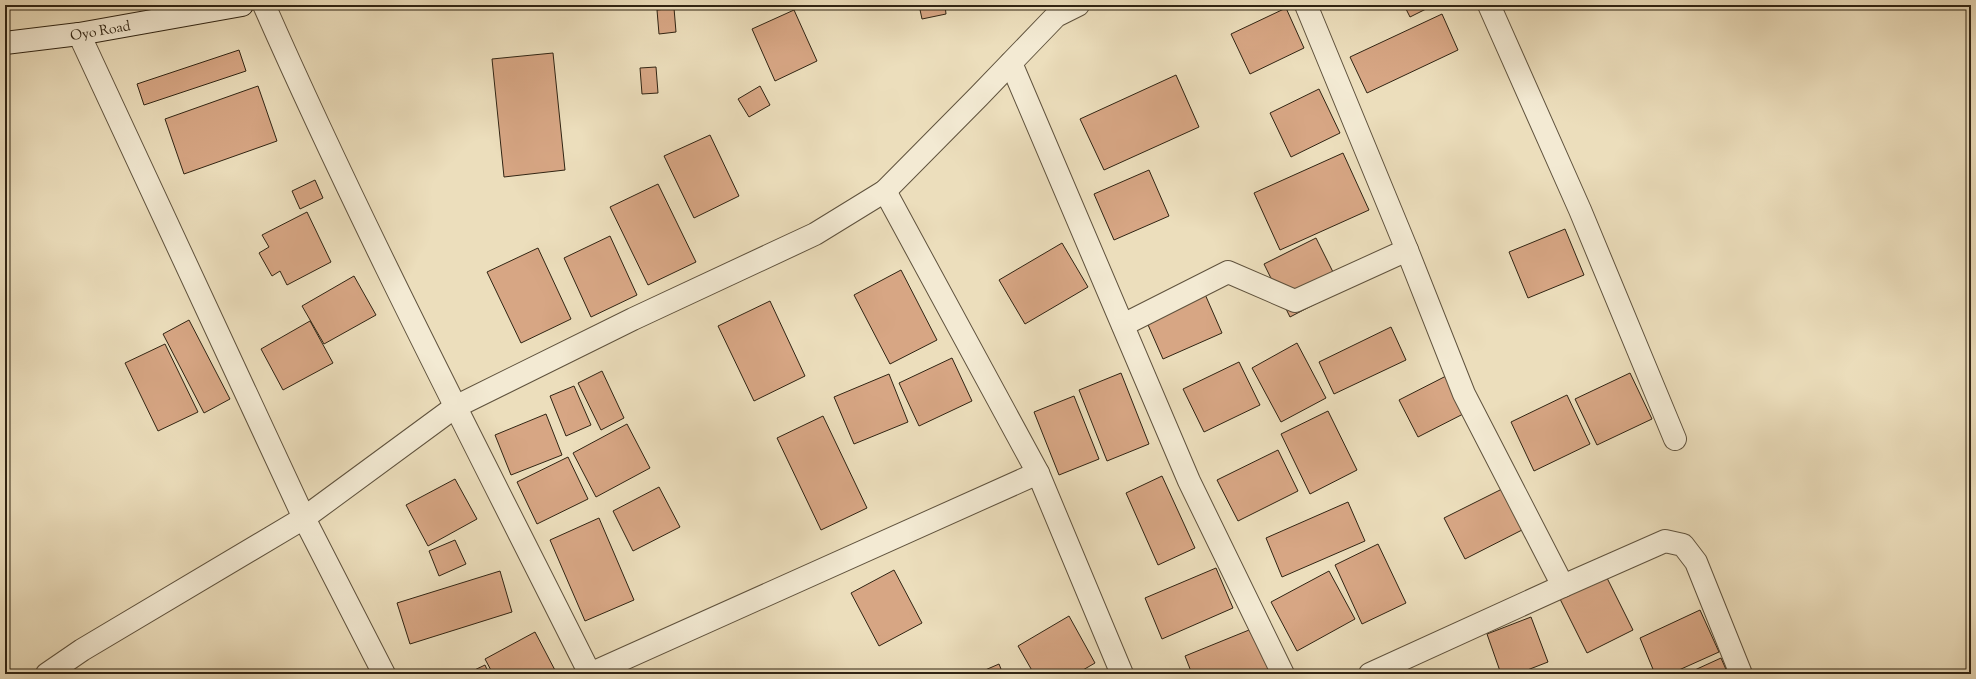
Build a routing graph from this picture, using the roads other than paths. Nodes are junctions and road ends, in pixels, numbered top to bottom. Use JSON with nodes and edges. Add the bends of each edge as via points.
{"nodes":[{"id":1,"x":242,"y":5,"type":"edge"},
{"id":2,"x":264,"y":5,"type":"edge"},
{"id":3,"x":1078,"y":5,"type":"edge"},
{"id":4,"x":1306,"y":5,"type":"edge"},
{"id":5,"x":1489,"y":5,"type":"edge"},
{"id":6,"x":79,"y":34,"type":"junction"},
{"id":7,"x":5,"y":43,"type":"edge"},
{"id":8,"x":1011,"y":63,"type":"junction"},
{"id":9,"x":885,"y":191,"type":"junction"},
{"id":10,"x":1407,"y":250,"type":"junction"},
{"id":11,"x":1123,"y":325,"type":"junction"},
{"id":12,"x":455,"y":407,"type":"junction"},
{"id":13,"x":1675,"y":439,"type":"dead end"},
{"id":14,"x":1038,"y":473,"type":"junction"},
{"id":15,"x":304,"y":518,"type":"junction"},
{"id":16,"x":1563,"y":586,"type":"junction"},
{"id":17,"x":47,"y":674,"type":"edge"},
{"id":18,"x":384,"y":674,"type":"edge"},
{"id":19,"x":590,"y":674,"type":"edge"},
{"id":20,"x":1122,"y":674,"type":"edge"},
{"id":21,"x":1283,"y":674,"type":"edge"},
{"id":22,"x":1370,"y":674,"type":"edge"},
{"id":23,"x":1740,"y":674,"type":"edge"}],
"edges":[{"from":1,"to":6,"type":"street","name":"Oyo Road"},
{"from":2,"to":12,"type":"street","via":[[306,102]]},
{"from":3,"to":8,"type":"street","via":[[1056,16]]},
{"from":4,"to":10,"type":"street"},
{"from":5,"to":13,"type":"street","via":[[1580,210]]},
{"from":6,"to":7,"type":"street","name":"Oyo Road"},
{"from":6,"to":15,"type":"street"},
{"from":8,"to":9,"type":"street"},
{"from":8,"to":11,"type":"street"},
{"from":9,"to":12,"type":"street","via":[[815,234],[633,319]]},
{"from":9,"to":14,"type":"street"},
{"from":10,"to":11,"type":"street","via":[[1295,301],[1228,272]]},
{"from":10,"to":16,"type":"street","via":[[1464,394]]},
{"from":11,"to":21,"type":"street","via":[[1189,481]]},
{"from":12,"to":15,"type":"street"},
{"from":12,"to":19,"type":"street"},
{"from":14,"to":19,"type":"street"},
{"from":14,"to":20,"type":"street"},
{"from":15,"to":17,"type":"street","via":[[82,650]]},
{"from":15,"to":18,"type":"street"},
{"from":16,"to":22,"type":"street"},
{"from":16,"to":23,"type":"street","via":[[1665,541],[1683,545],[1696,562]]}]}
